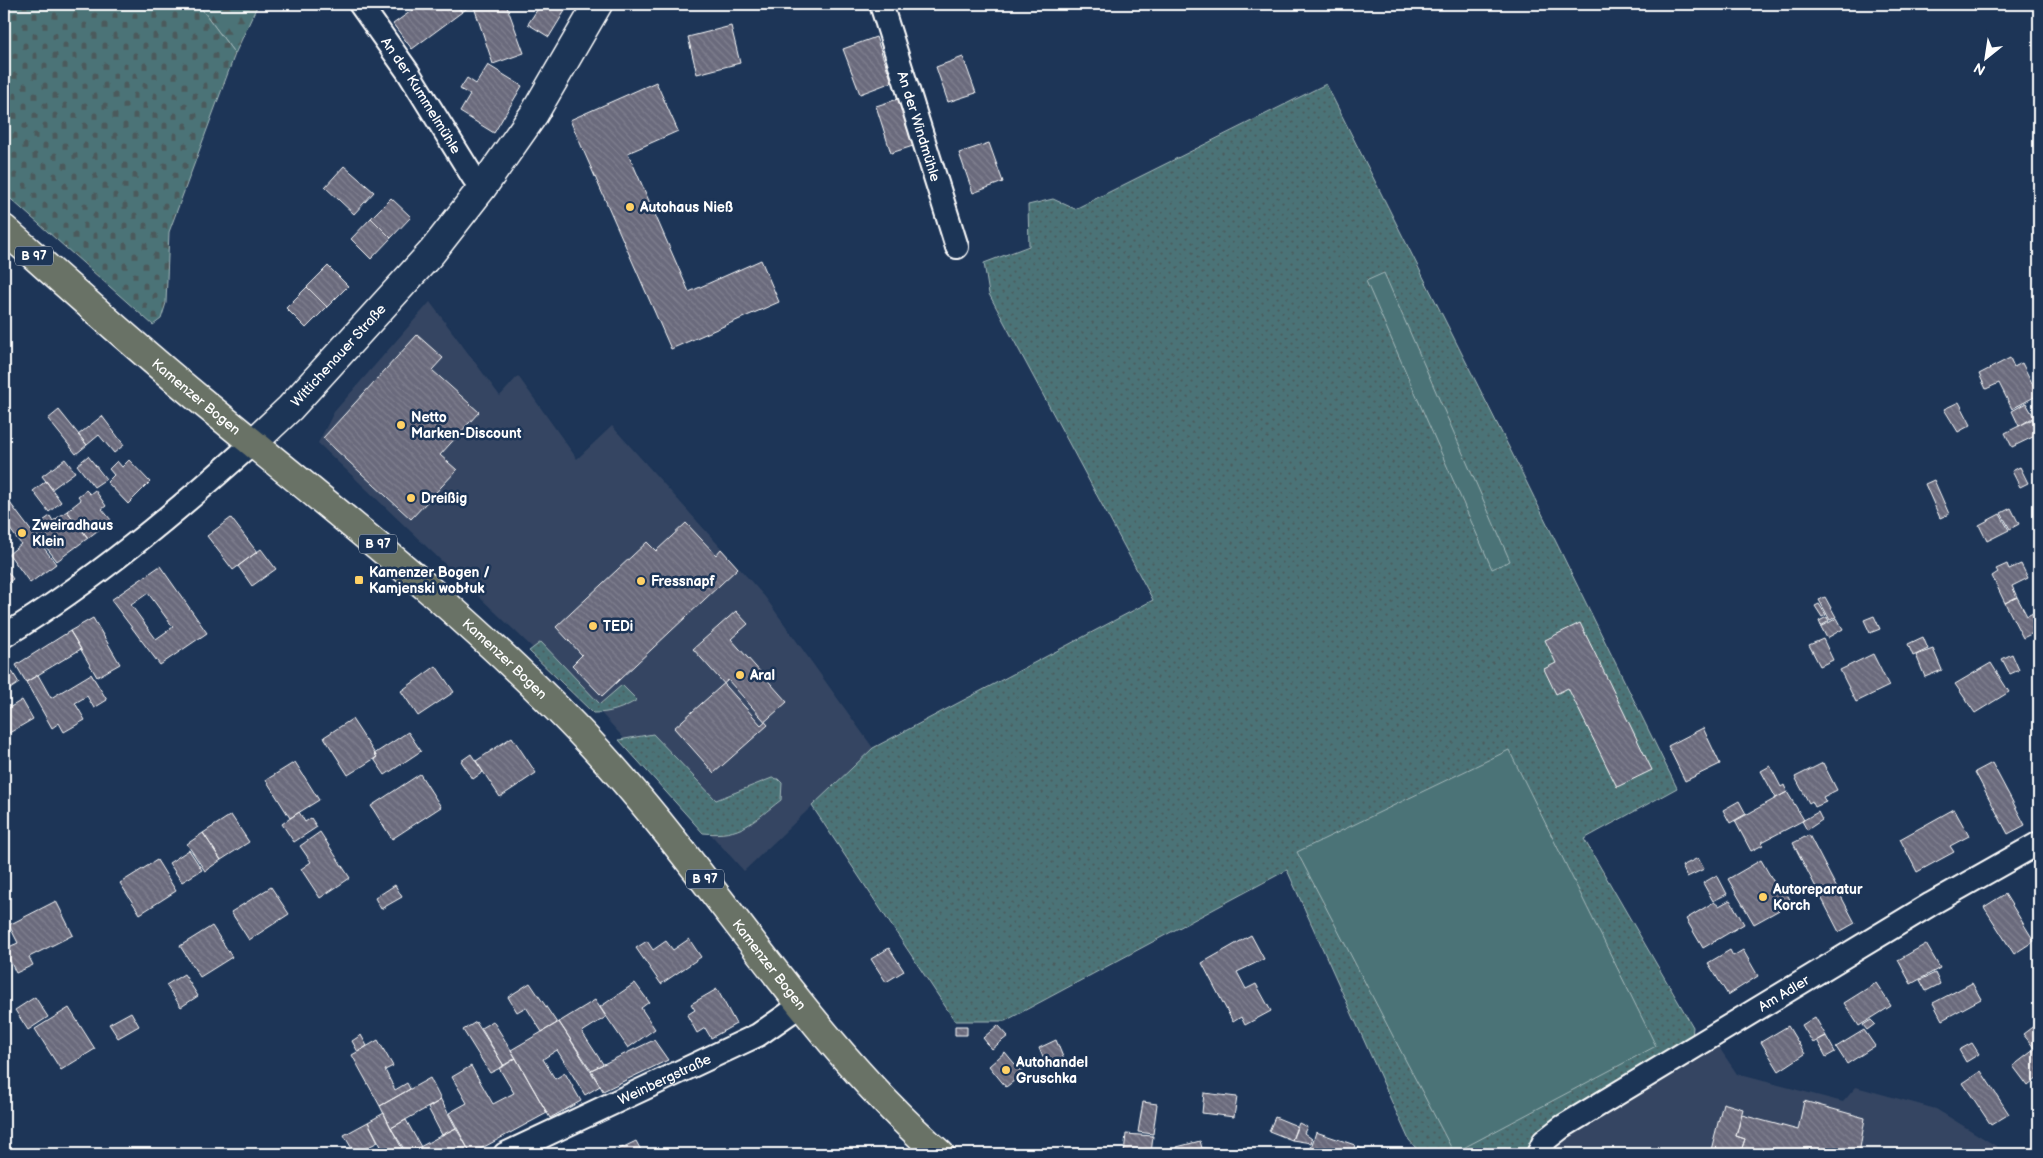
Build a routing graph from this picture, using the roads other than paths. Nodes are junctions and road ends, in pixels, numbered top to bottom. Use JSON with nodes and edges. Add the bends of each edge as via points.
{"nodes":[{"id":1,"x":360,"y":4,"type":"edge"},
{"id":2,"x":598,"y":4,"type":"edge"},
{"id":3,"x":881,"y":4,"type":"edge"},
{"id":4,"x":482,"y":188,"type":"junction"},
{"id":5,"x":4,"y":229,"type":"edge"},
{"id":6,"x":957,"y":248,"type":"dead end"},
{"id":7,"x":254,"y":442,"type":"junction"},
{"id":8,"x":4,"y":636,"type":"edge"},
{"id":9,"x":2039,"y":843,"type":"edge"},
{"id":10,"x":801,"y":1005,"type":"junction"},
{"id":11,"x":519,"y":1151,"type":"edge"},
{"id":12,"x":940,"y":1154,"type":"edge"},
{"id":13,"x":1538,"y":1154,"type":"edge"}],
"edges":[{"from":1,"to":4,"type":"street","name":"An der Kummelmühle"},
{"from":2,"to":4,"type":"main road","name":"Wittichenauer Straße","via":[[534,114]]},
{"from":3,"to":6,"type":"street","name":"An der Windmühle"},
{"from":4,"to":7,"type":"main road","name":"Wittichenauer Straße","via":[[432,252],[290,408]]},
{"from":5,"to":7,"type":"main road","name":"Kamenzer Bogen","number":"B 97","via":[[144,352]]},
{"from":7,"to":8,"type":"street","name":"Wittichenauer Straße","via":[[168,518]]},
{"from":7,"to":10,"type":"main road","name":"Kamenzer Bogen","number":"B 97","via":[[458,613],[571,722],[704,877]]},
{"from":9,"to":13,"type":"street","name":"Am Adler","via":[[1930,904],[1562,1126],[1544,1141]]},
{"from":10,"to":11,"type":"street","name":"Weinbergstraße","via":[[758,1035]]},
{"from":10,"to":12,"type":"main road","name":"Kamenzer Bogen","number":"B 97","via":[[871,1087]]}]}
